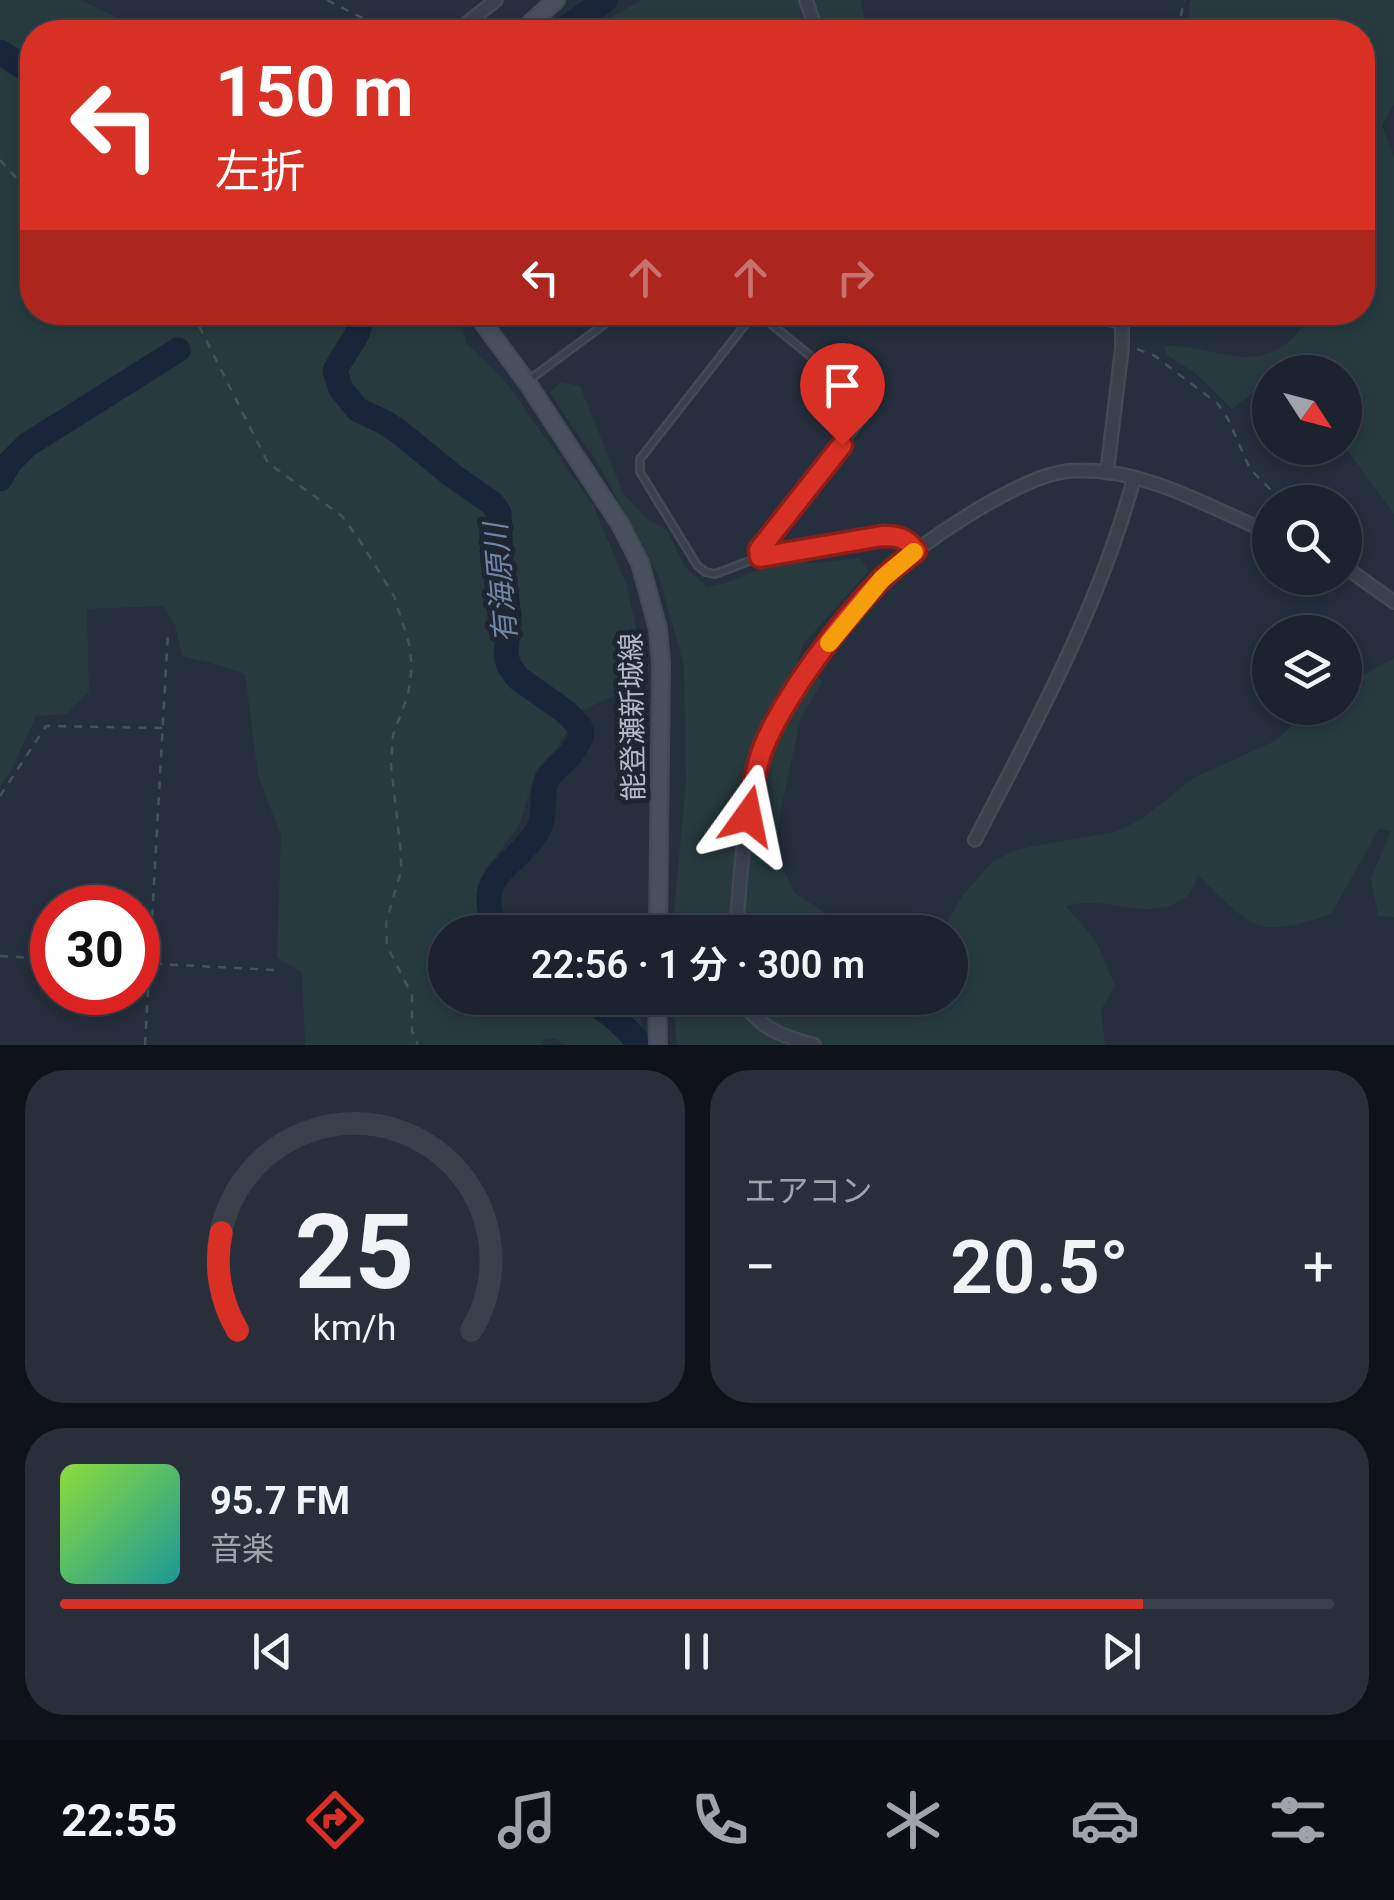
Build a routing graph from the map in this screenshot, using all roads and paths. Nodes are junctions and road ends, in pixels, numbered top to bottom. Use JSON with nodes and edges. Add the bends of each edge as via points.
{"nodes":[{"id":1,"x":327,"y":0,"type":"edge"},
{"id":2,"x":496,"y":0,"type":"edge"},
{"id":3,"x":556,"y":0,"type":"edge"},
{"id":4,"x":366,"y":20,"type":"edge"},
{"id":5,"x":471,"y":20,"type":"edge"},
{"id":6,"x":534,"y":20,"type":"edge"},
{"id":7,"x":0,"y":160,"type":"edge"},
{"id":8,"x":20,"y":181,"type":"edge"},
{"id":9,"x":199,"y":325,"type":"edge"},
{"id":10,"x":484,"y":325,"type":"edge"},
{"id":11,"x":603,"y":325,"type":"edge"},
{"id":12,"x":746,"y":325,"type":"edge"},
{"id":13,"x":772,"y":325,"type":"edge"},
{"id":14,"x":1122,"y":325,"type":"edge"},
{"id":15,"x":1122,"y":348,"type":"junction"},
{"id":16,"x":526,"y":382,"type":"junction"},
{"id":17,"x":1107,"y":472,"type":"junction"},
{"id":18,"x":1134,"y":478,"type":"junction"},
{"id":19,"x":1266,"y":485,"type":"edge"},
{"id":20,"x":1252,"y":526,"type":"edge"},
{"id":21,"x":916,"y":551,"type":"junction"},
{"id":22,"x":760,"y":557,"type":"junction"},
{"id":23,"x":1362,"y":580,"type":"edge"},
{"id":24,"x":1394,"y":602,"type":"edge"},
{"id":25,"x":168,"y":632,"type":"dead end"},
{"id":26,"x":164,"y":728,"type":"junction"},
{"id":27,"x":0,"y":796,"type":"edge"},
{"id":28,"x":975,"y":840,"type":"dead end"},
{"id":29,"x":155,"y":885,"type":"edge"},
{"id":30,"x":658,"y":915,"type":"edge"},
{"id":31,"x":738,"y":915,"type":"edge"},
{"id":32,"x":0,"y":956,"type":"edge"},
{"id":33,"x":30,"y":958,"type":"edge"},
{"id":34,"x":160,"y":964,"type":"edge"},
{"id":35,"x":275,"y":970,"type":"dead end"},
{"id":36,"x":147,"y":1015,"type":"edge"},
{"id":37,"x":657,"y":1015,"type":"edge"},
{"id":38,"x":752,"y":1015,"type":"edge"},
{"id":39,"x":145,"y":1045,"type":"edge"},
{"id":40,"x":418,"y":1045,"type":"edge"},
{"id":41,"x":658,"y":1045,"type":"edge"},
{"id":42,"x":814,"y":1045,"type":"edge"}],
"edges":[{"from":1,"to":4,"type":"path"},
{"from":2,"to":5,"type":"street"},
{"from":3,"to":6,"type":"main road"},
{"from":7,"to":8,"type":"path"},
{"from":9,"to":40,"type":"path","via":[[268,463],[342,516],[394,596],[409,643],[412,667],[392,765],[401,871],[386,923],[387,946],[412,996]]},
{"from":10,"to":16,"type":"main road","name":"能登瀬新城線"},
{"from":11,"to":16,"type":"lane"},
{"from":12,"to":22,"type":"lane","via":[[640,459],[640,472],[705,572]]},
{"from":13,"to":22,"type":"lane","via":[[868,409]]},
{"from":14,"to":15,"type":"street"},
{"from":15,"to":17,"type":"street"},
{"from":15,"to":19,"type":"path","via":[[1155,356],[1218,404],[1250,469]]},
{"from":16,"to":30,"type":"main road","name":"能登瀬新城線","via":[[620,524],[640,562],[658,629]]},
{"from":17,"to":18,"type":"street"},
{"from":17,"to":21,"type":"street","via":[[1067,470],[1030,481]]},
{"from":18,"to":20,"type":"street"},
{"from":18,"to":28,"type":"street","via":[[1091,600]]},
{"from":21,"to":22,"type":"lane","via":[[907,539],[882,536]]},
{"from":21,"to":31,"type":"street","via":[[852,613],[782,710],[763,749],[749,807]]},
{"from":23,"to":24,"type":"street"},
{"from":25,"to":26,"type":"path"},
{"from":26,"to":27,"type":"path","via":[[46,726]]},
{"from":26,"to":29,"type":"path"},
{"from":32,"to":33,"type":"path"},
{"from":34,"to":35,"type":"path"},
{"from":36,"to":39,"type":"path"},
{"from":37,"to":41,"type":"main road"},
{"from":38,"to":42,"type":"street","via":[[780,1035]]}]}
